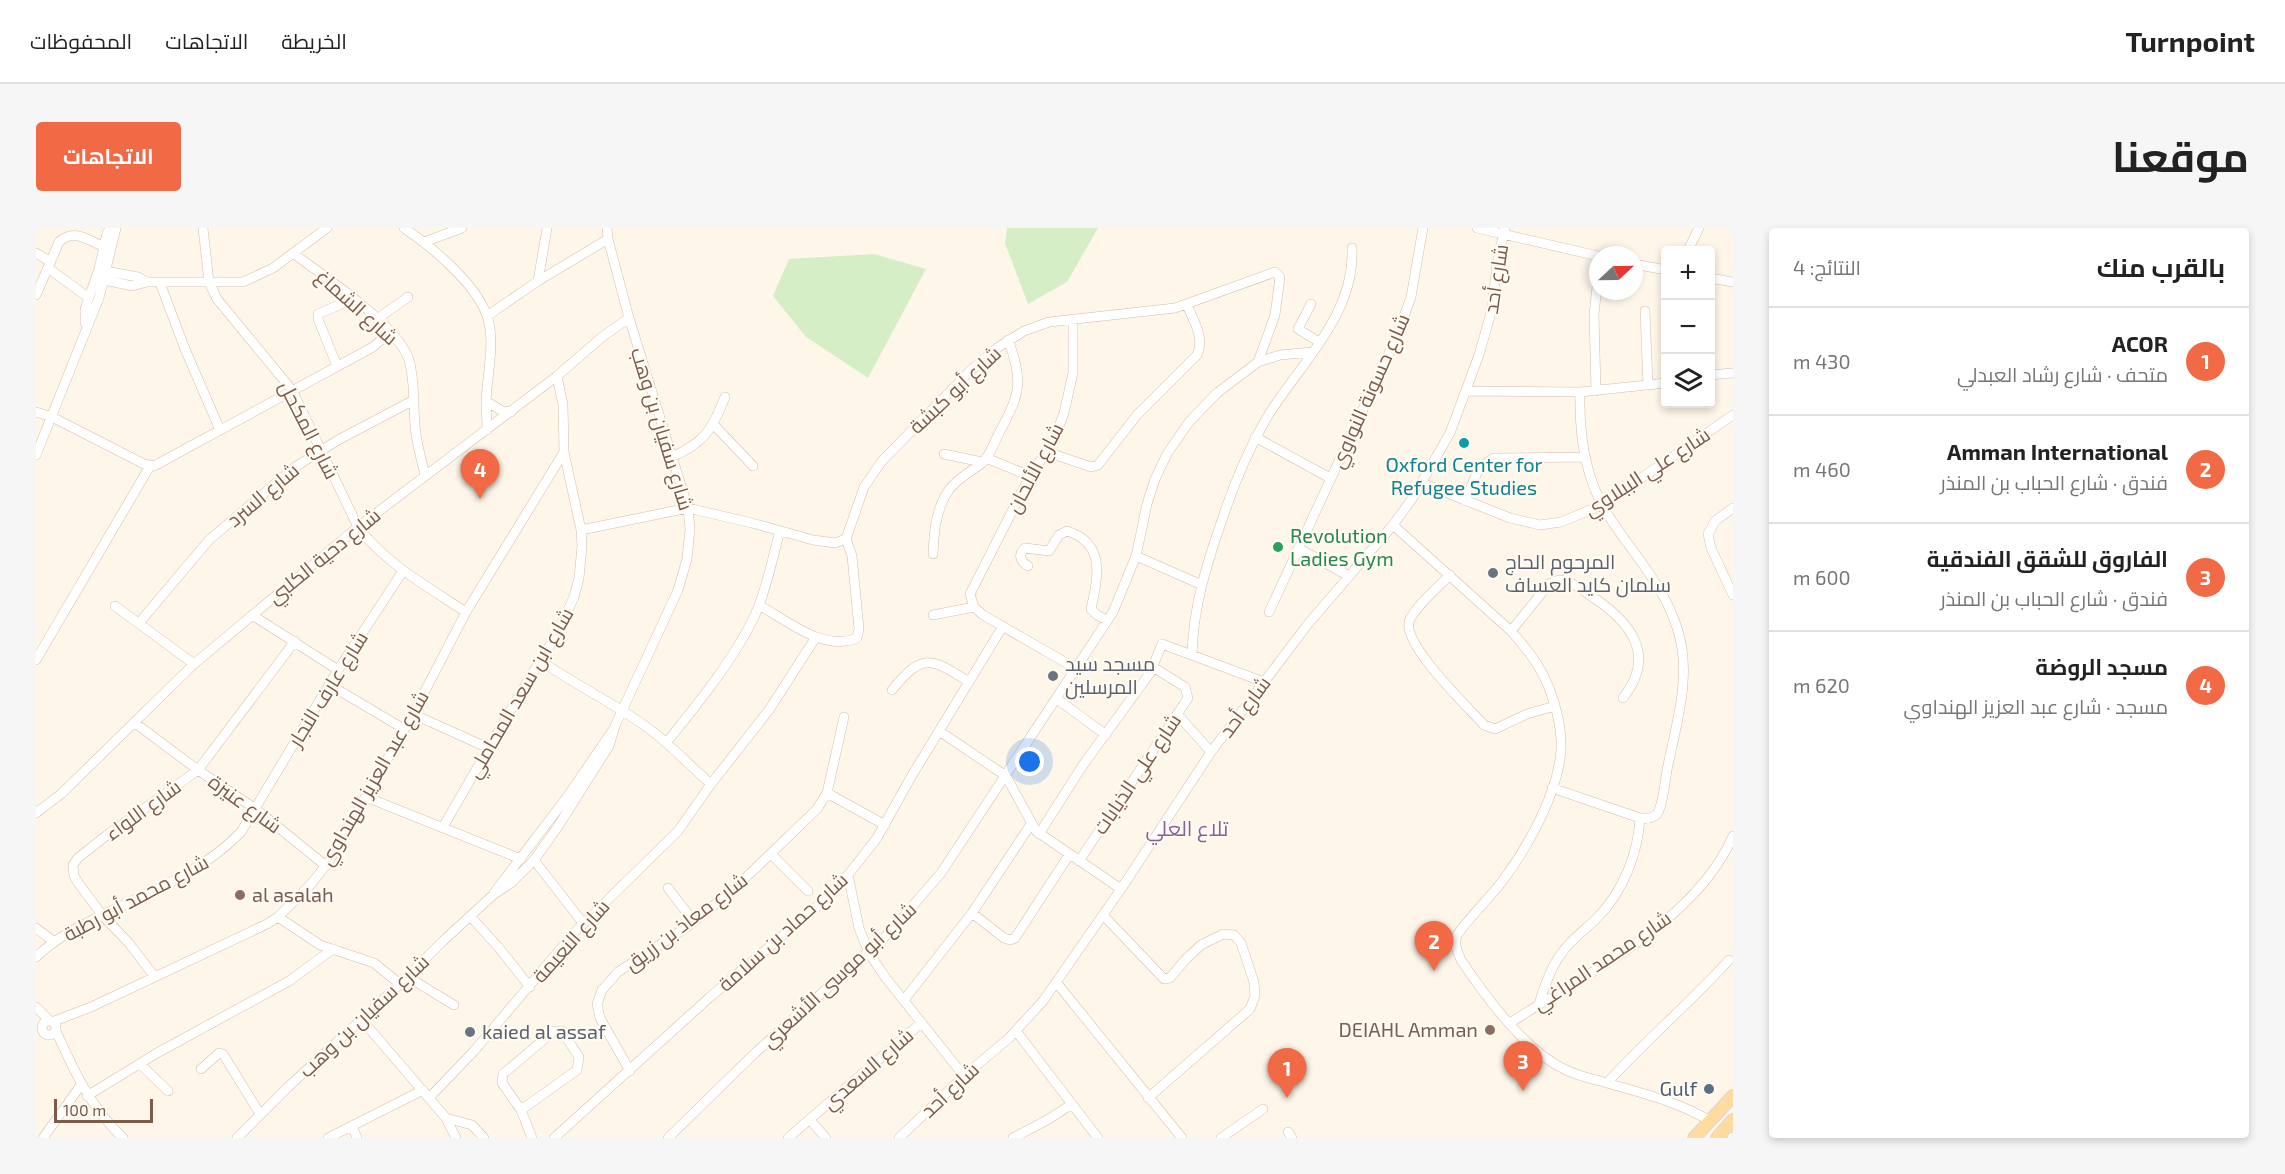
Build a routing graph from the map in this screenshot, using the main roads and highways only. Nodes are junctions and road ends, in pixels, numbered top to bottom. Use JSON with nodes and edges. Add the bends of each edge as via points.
{"nodes":[{"id":1,"x":1733,"y":1096,"type":"edge"},
{"id":2,"x":1733,"y":1119,"type":"edge"},
{"id":3,"x":1694,"y":1138,"type":"edge"},
{"id":4,"x":1717,"y":1138,"type":"edge"}],
"edges":[{"from":1,"to":3,"type":"main road"},
{"from":2,"to":4,"type":"main road"}]}
